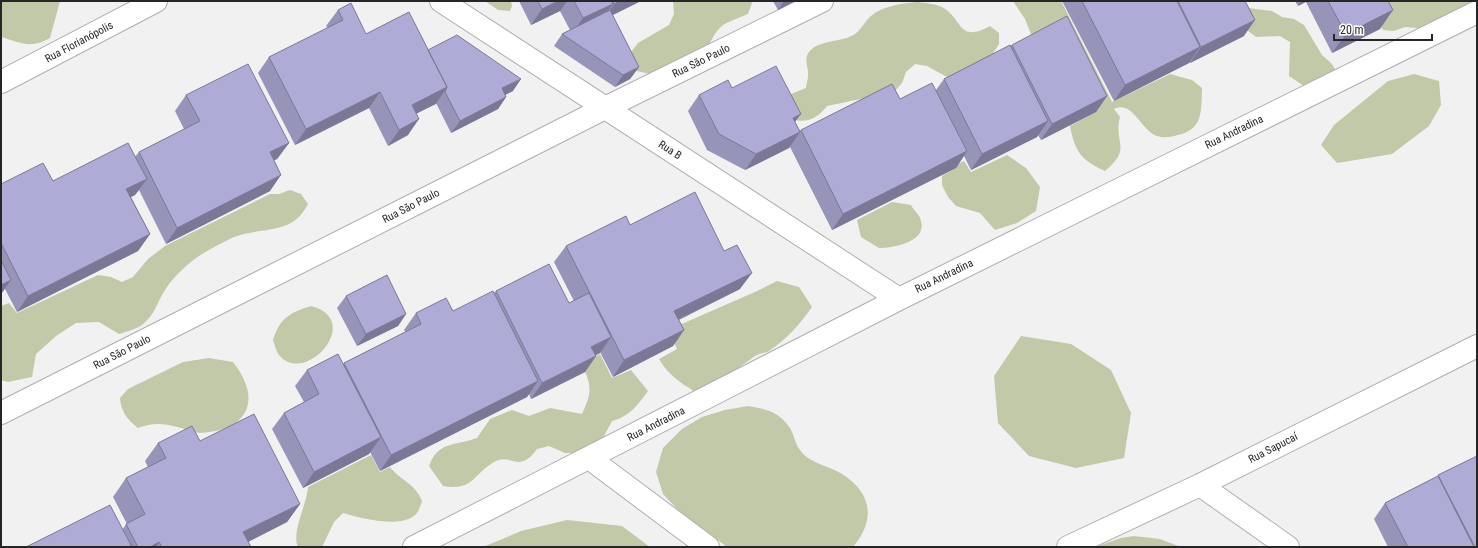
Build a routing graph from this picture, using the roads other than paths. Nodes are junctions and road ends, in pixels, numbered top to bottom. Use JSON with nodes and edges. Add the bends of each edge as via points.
{"nodes":[{"id":1,"x":156,"y":1,"type":"edge"},
{"id":2,"x":441,"y":1,"type":"edge"},
{"id":3,"x":822,"y":1,"type":"edge"},
{"id":4,"x":1477,"y":12,"type":"edge"},
{"id":5,"x":1,"y":82,"type":"edge"},
{"id":6,"x":605,"y":108,"type":"junction"},
{"id":7,"x":899,"y":299,"type":"junction"},
{"id":8,"x":1477,"y":346,"type":"edge"},
{"id":9,"x":1,"y":413,"type":"edge"},
{"id":10,"x":589,"y":458,"type":"junction"},
{"id":11,"x":1200,"y":485,"type":"junction"},
{"id":12,"x":414,"y":547,"type":"edge"},
{"id":13,"x":708,"y":547,"type":"edge"},
{"id":14,"x":1068,"y":547,"type":"edge"},
{"id":15,"x":1288,"y":547,"type":"edge"}],
"edges":[{"from":1,"to":5,"type":"street","name":"Rua Florianópolis"},
{"from":2,"to":6,"type":"street","name":"Rua B"},
{"from":3,"to":6,"type":"street","name":"Rua São Paulo"},
{"from":4,"to":7,"type":"street","name":"Rua Andradina"},
{"from":6,"to":7,"type":"street","name":"Rua B"},
{"from":6,"to":9,"type":"street","name":"Rua São Paulo"},
{"from":7,"to":10,"type":"street","name":"Rua Andradina"},
{"from":8,"to":11,"type":"street","name":"Rua Sapucaí"},
{"from":10,"to":12,"type":"street","name":"Rua Andradina"},
{"from":10,"to":13,"type":"street"},
{"from":11,"to":14,"type":"street","name":"Rua Sapucaí"},
{"from":11,"to":15,"type":"street"}]}
